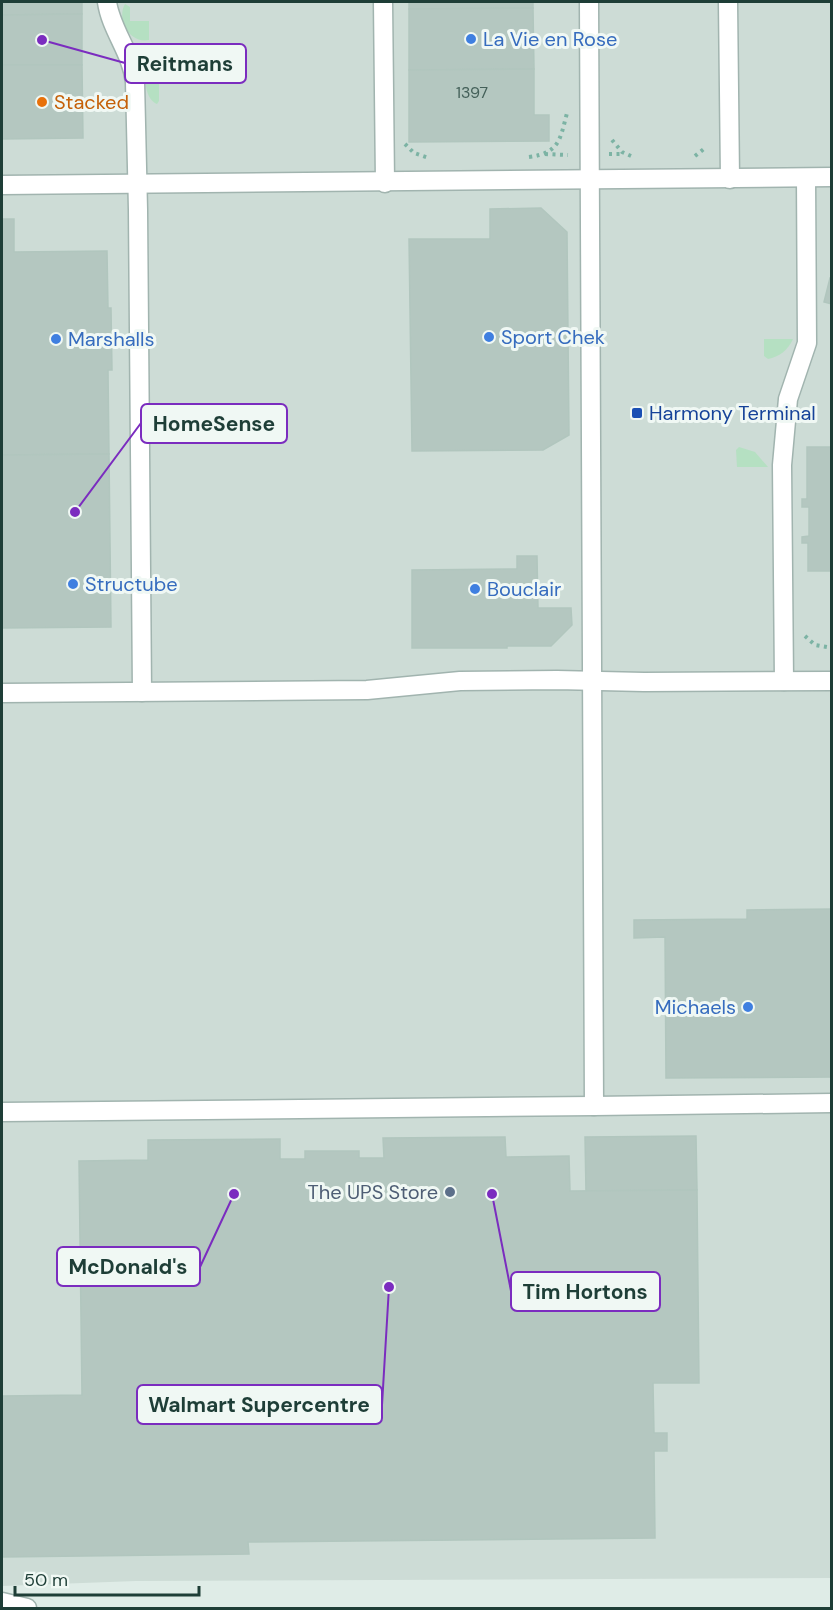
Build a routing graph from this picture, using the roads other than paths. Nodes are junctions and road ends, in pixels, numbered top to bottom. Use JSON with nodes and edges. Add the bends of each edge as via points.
{"nodes":[{"id":1,"x":107,"y":2,"type":"edge"},
{"id":2,"x":383,"y":2,"type":"edge"},
{"id":3,"x":589,"y":2,"type":"edge"},
{"id":4,"x":728,"y":2,"type":"edge"},
{"id":5,"x":831,"y":177,"type":"edge"},
{"id":6,"x":806,"y":178,"type":"junction"},
{"id":7,"x":730,"y":179,"type":"junction"},
{"id":8,"x":590,"y":181,"type":"junction"},
{"id":9,"x":385,"y":183,"type":"junction"},
{"id":10,"x":138,"y":184,"type":"junction"},
{"id":11,"x":2,"y":185,"type":"edge"},
{"id":12,"x":593,"y":681,"type":"junction"},
{"id":13,"x":784,"y":681,"type":"junction"},
{"id":14,"x":831,"y":681,"type":"edge"},
{"id":15,"x":142,"y":692,"type":"junction"},
{"id":16,"x":2,"y":693,"type":"edge"},
{"id":17,"x":831,"y":1103,"type":"edge"},
{"id":18,"x":594,"y":1106,"type":"junction"},
{"id":19,"x":2,"y":1112,"type":"edge"},
{"id":20,"x":2,"y":1602,"type":"edge"},
{"id":21,"x":27,"y":1608,"type":"edge"}],
"edges":[{"from":1,"to":10,"type":"lane","via":[[135,74]]},
{"from":2,"to":9,"type":"lane"},
{"from":3,"to":8,"type":"lane"},
{"from":4,"to":7,"type":"lane"},
{"from":5,"to":6,"type":"lane"},
{"from":6,"to":7,"type":"lane"},
{"from":6,"to":13,"type":"lane","via":[[807,343],[788,399],[782,465]]},
{"from":7,"to":8,"type":"lane"},
{"from":8,"to":9,"type":"lane"},
{"from":8,"to":12,"type":"lane"},
{"from":9,"to":10,"type":"lane"},
{"from":10,"to":11,"type":"lane"},
{"from":10,"to":15,"type":"lane"},
{"from":12,"to":13,"type":"lane"},
{"from":12,"to":15,"type":"lane","via":[[460,681],[367,690]]},
{"from":12,"to":18,"type":"lane"},
{"from":13,"to":14,"type":"lane"},
{"from":15,"to":16,"type":"lane"},
{"from":17,"to":18,"type":"lane"},
{"from":18,"to":19,"type":"lane"},
{"from":20,"to":21,"type":"lane"}]}
